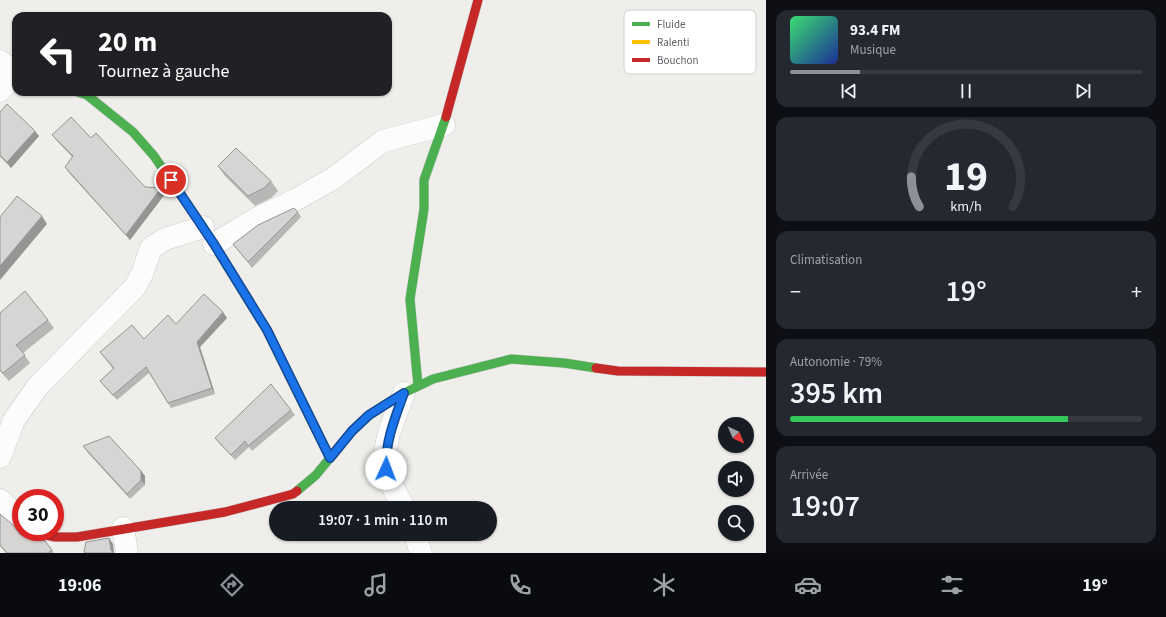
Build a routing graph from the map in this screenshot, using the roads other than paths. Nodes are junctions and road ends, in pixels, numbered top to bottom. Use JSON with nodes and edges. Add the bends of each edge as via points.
{"nodes":[{"id":1,"x":478,"y":0,"type":"edge"},
{"id":2,"x":10,"y":69,"type":"edge"},
{"id":3,"x":0,"y":91,"type":"edge"},
{"id":4,"x":87,"y":96,"type":"edge"},
{"id":5,"x":444,"y":125,"type":"junction"},
{"id":6,"x":209,"y":236,"type":"junction"},
{"id":7,"x":766,"y":372,"type":"edge"},
{"id":8,"x":411,"y":390,"type":"junction"},
{"id":9,"x":0,"y":457,"type":"edge"},
{"id":10,"x":330,"y":458,"type":"junction"},
{"id":11,"x":0,"y":500,"type":"edge"},
{"id":12,"x":401,"y":501,"type":"edge"},
{"id":13,"x":12,"y":511,"type":"edge"},
{"id":14,"x":123,"y":528,"type":"junction"},
{"id":15,"x":64,"y":537,"type":"edge"},
{"id":16,"x":417,"y":541,"type":"edge"},
{"id":17,"x":128,"y":553,"type":"edge"},
{"id":18,"x":421,"y":553,"type":"edge"}],
"edges":[{"from":1,"to":5,"type":"street"},
{"from":2,"to":3,"type":"street"},
{"from":4,"to":6,"type":"street","via":[[133,132],[154,156]]},
{"from":5,"to":6,"type":"street","via":[[383,141],[334,178],[295,200],[256,219]]},
{"from":5,"to":8,"type":"street","via":[[424,180],[424,209],[410,299]]},
{"from":6,"to":9,"type":"street","via":[[165,239],[151,248],[135,287],[38,386],[14,420]]},
{"from":6,"to":10,"type":"street","via":[[267,330]]},
{"from":7,"to":8,"type":"street","via":[[618,371],[511,359],[433,379]]},
{"from":8,"to":10,"type":"street","via":[[369,415]]},
{"from":8,"to":12,"type":"street","via":[[390,433],[385,455],[386,469]]},
{"from":10,"to":14,"type":"street","via":[[316,475],[293,494],[260,505]]},
{"from":11,"to":13,"type":"street"},
{"from":14,"to":15,"type":"street"},
{"from":14,"to":17,"type":"street"},
{"from":16,"to":18,"type":"street"}]}
